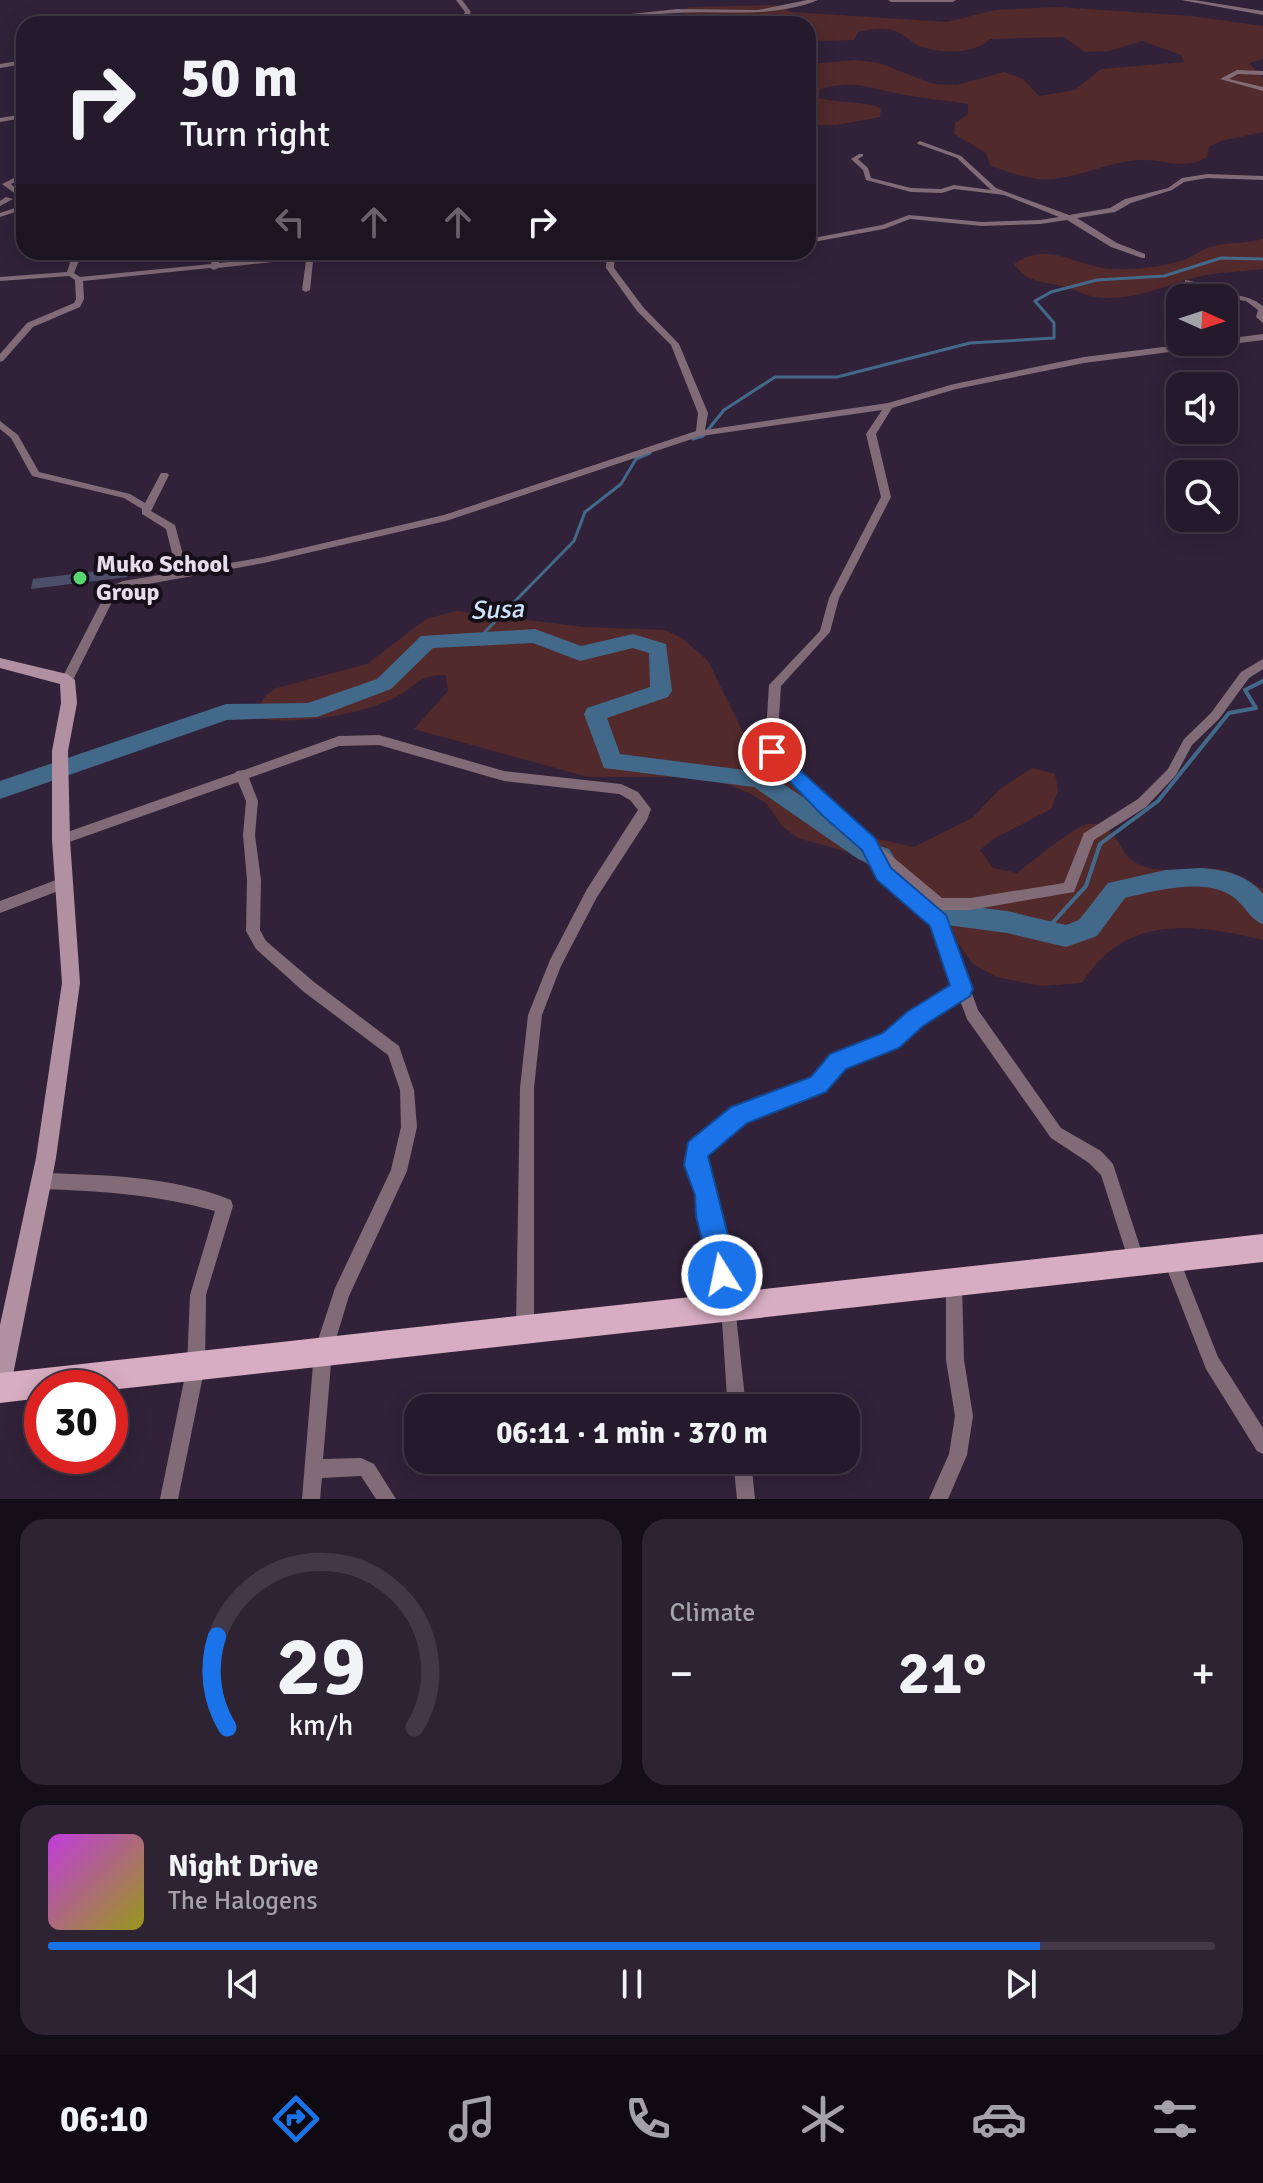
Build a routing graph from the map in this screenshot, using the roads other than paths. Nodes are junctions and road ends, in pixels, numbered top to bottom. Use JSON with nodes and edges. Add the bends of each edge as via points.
{"nodes":[{"id":1,"x":815,"y":0,"type":"edge"},
{"id":2,"x":891,"y":0,"type":"edge"},
{"id":3,"x":953,"y":0,"type":"edge"},
{"id":4,"x":1184,"y":0,"type":"edge"},
{"id":5,"x":937,"y":1,"type":"edge"},
{"id":6,"x":1263,"y":13,"type":"edge"},
{"id":7,"x":625,"y":16,"type":"edge"},
{"id":8,"x":1263,"y":73,"type":"edge"},
{"id":9,"x":1263,"y":89,"type":"edge"},
{"id":10,"x":920,"y":143,"type":"dead end"},
{"id":11,"x":861,"y":155,"type":"dead end"},
{"id":12,"x":1263,"y":178,"type":"edge"},
{"id":13,"x":16,"y":179,"type":"edge"},
{"id":14,"x":16,"y":189,"type":"edge"},
{"id":15,"x":13,"y":190,"type":"junction"},
{"id":16,"x":16,"y":192,"type":"edge"},
{"id":17,"x":1012,"y":195,"type":"junction"},
{"id":18,"x":9,"y":199,"type":"dead end"},
{"id":19,"x":0,"y":204,"type":"edge"},
{"id":20,"x":1070,"y":218,"type":"junction"},
{"id":21,"x":816,"y":240,"type":"edge"},
{"id":22,"x":1142,"y":256,"type":"dead end"},
{"id":23,"x":76,"y":260,"type":"edge"},
{"id":24,"x":216,"y":260,"type":"edge"},
{"id":25,"x":284,"y":260,"type":"edge"},
{"id":26,"x":310,"y":260,"type":"edge"},
{"id":27,"x":610,"y":260,"type":"edge"},
{"id":28,"x":214,"y":268,"type":"junction"},
{"id":29,"x":74,"y":277,"type":"junction"},
{"id":30,"x":0,"y":279,"type":"edge"},
{"id":31,"x":1188,"y":282,"type":"dead end"},
{"id":32,"x":306,"y":290,"type":"dead end"},
{"id":33,"x":1263,"y":321,"type":"edge"},
{"id":34,"x":1263,"y":337,"type":"edge"},
{"id":35,"x":1238,"y":340,"type":"edge"},
{"id":36,"x":1166,"y":350,"type":"edge"},
{"id":37,"x":0,"y":359,"type":"edge"},
{"id":38,"x":889,"y":406,"type":"junction"},
{"id":39,"x":0,"y":424,"type":"edge"},
{"id":40,"x":705,"y":432,"type":"junction"},
{"id":41,"x":164,"y":475,"type":"dead end"},
{"id":42,"x":145,"y":507,"type":"junction"},
{"id":43,"x":198,"y":570,"type":"junction"},
{"id":44,"x":0,"y":663,"type":"edge"},
{"id":45,"x":1263,"y":663,"type":"edge"},
{"id":46,"x":67,"y":680,"type":"junction"},
{"id":47,"x":241,"y":774,"type":"junction"},
{"id":48,"x":61,"y":840,"type":"junction"},
{"id":49,"x":872,"y":852,"type":"junction"},
{"id":50,"x":64,"y":883,"type":"junction"},
{"id":51,"x":0,"y":907,"type":"edge"},
{"id":52,"x":962,"y":989,"type":"junction"},
{"id":53,"x":42,"y":1181,"type":"junction"},
{"id":54,"x":1263,"y":1248,"type":"edge"},
{"id":55,"x":1171,"y":1259,"type":"junction"},
{"id":56,"x":1137,"y":1262,"type":"junction"},
{"id":57,"x":954,"y":1284,"type":"junction"},
{"id":58,"x":727,"y":1309,"type":"junction"},
{"id":59,"x":525,"y":1331,"type":"junction"},
{"id":60,"x":323,"y":1352,"type":"junction"},
{"id":61,"x":196,"y":1366,"type":"junction"},
{"id":62,"x":0,"y":1380,"type":"edge"},
{"id":63,"x":0,"y":1388,"type":"edge"},
{"id":64,"x":736,"y":1394,"type":"edge"},
{"id":65,"x":1263,"y":1445,"type":"edge"},
{"id":66,"x":312,"y":1469,"type":"junction"},
{"id":67,"x":743,"y":1474,"type":"edge"},
{"id":68,"x":169,"y":1499,"type":"edge"},
{"id":69,"x":311,"y":1499,"type":"edge"},
{"id":70,"x":387,"y":1499,"type":"edge"},
{"id":71,"x":746,"y":1499,"type":"edge"},
{"id":72,"x":938,"y":1499,"type":"edge"}],
"edges":[{"from":1,"to":7,"type":"street","via":[[758,12]]},
{"from":2,"to":5,"type":"street"},
{"from":3,"to":5,"type":"street"},
{"from":4,"to":6,"type":"street"},
{"from":8,"to":9,"type":"street","via":[[1237,72],[1223,79]]},
{"from":10,"to":17,"type":"street","via":[[959,157],[994,189]]},
{"from":11,"to":17,"type":"street","via":[[854,159],[866,169],[868,179],[900,188],[928,192],[954,187]]},
{"from":12,"to":20,"type":"street","via":[[1182,180],[1112,210]]},
{"from":13,"to":15,"type":"street","via":[[6,184]]},
{"from":14,"to":15,"type":"street"},
{"from":15,"to":16,"type":"street"},
{"from":17,"to":20,"type":"street"},
{"from":18,"to":19,"type":"street"},
{"from":20,"to":21,"type":"street","via":[[1013,225],[909,217]]},
{"from":20,"to":22,"type":"street"},
{"from":23,"to":29,"type":"street"},
{"from":24,"to":28,"type":"street"},
{"from":25,"to":28,"type":"street"},
{"from":26,"to":32,"type":"street"},
{"from":27,"to":40,"type":"street","via":[[610,268],[678,351],[703,413]]},
{"from":28,"to":29,"type":"street"},
{"from":29,"to":30,"type":"street"},
{"from":29,"to":37,"type":"street","via":[[79,303],[30,325]]},
{"from":31,"to":33,"type":"street","via":[[1248,299],[1261,307]]},
{"from":34,"to":35,"type":"street"},
{"from":36,"to":38,"type":"street","via":[[1071,363]]},
{"from":38,"to":40,"type":"street"},
{"from":38,"to":49,"type":"street","via":[[871,434],[886,497],[834,598],[825,632],[775,685],[773,709],[774,755]]},
{"from":39,"to":42,"type":"street","via":[[15,437],[35,474],[127,496]]},
{"from":40,"to":43,"type":"street","via":[[446,518]]},
{"from":41,"to":42,"type":"street"},
{"from":42,"to":43,"type":"street","via":[[149,516],[171,527],[178,557]]},
{"from":43,"to":46,"type":"street","via":[[115,588]]},
{"from":44,"to":46,"type":"main road"},
{"from":45,"to":49,"type":"street","via":[[1245,675],[1142,803],[1089,837],[1069,888],[939,904]]},
{"from":46,"to":48,"type":"main road"},
{"from":47,"to":48,"type":"street"},
{"from":47,"to":59,"type":"street","via":[[339,741],[379,740],[504,776],[621,789],[645,809],[592,893],[535,1015],[527,1088]]},
{"from":47,"to":60,"type":"street","via":[[252,801],[253,931],[261,945],[309,987],[394,1051],[407,1090],[409,1127],[399,1171],[341,1294]]},
{"from":48,"to":50,"type":"main road"},
{"from":49,"to":52,"type":"street","via":[[884,874],[939,921]]},
{"from":50,"to":51,"type":"street"},
{"from":50,"to":53,"type":"main road","via":[[71,983]]},
{"from":52,"to":56,"type":"street","via":[[972,1014],[1056,1133],[1107,1170]]},
{"from":52,"to":58,"type":"street","via":[[891,1040],[838,1061],[818,1085],[739,1115],[696,1151],[722,1259]]},
{"from":53,"to":61,"type":"street","via":[[137,1184],[225,1206],[198,1295]]},
{"from":53,"to":62,"type":"main road"},
{"from":54,"to":55,"type":"main road"},
{"from":55,"to":56,"type":"main road"},
{"from":55,"to":65,"type":"street","via":[[1212,1363]]},
{"from":56,"to":57,"type":"main road"},
{"from":57,"to":58,"type":"main road"},
{"from":57,"to":72,"type":"street","via":[[955,1360],[964,1416],[958,1455]]},
{"from":58,"to":59,"type":"main road"},
{"from":58,"to":64,"type":"street"},
{"from":59,"to":60,"type":"main road"},
{"from":60,"to":61,"type":"main road"},
{"from":60,"to":66,"type":"street"},
{"from":61,"to":63,"type":"main road"},
{"from":61,"to":68,"type":"street"},
{"from":66,"to":69,"type":"street"},
{"from":66,"to":70,"type":"street","via":[[361,1467]]},
{"from":67,"to":71,"type":"street"}]}
